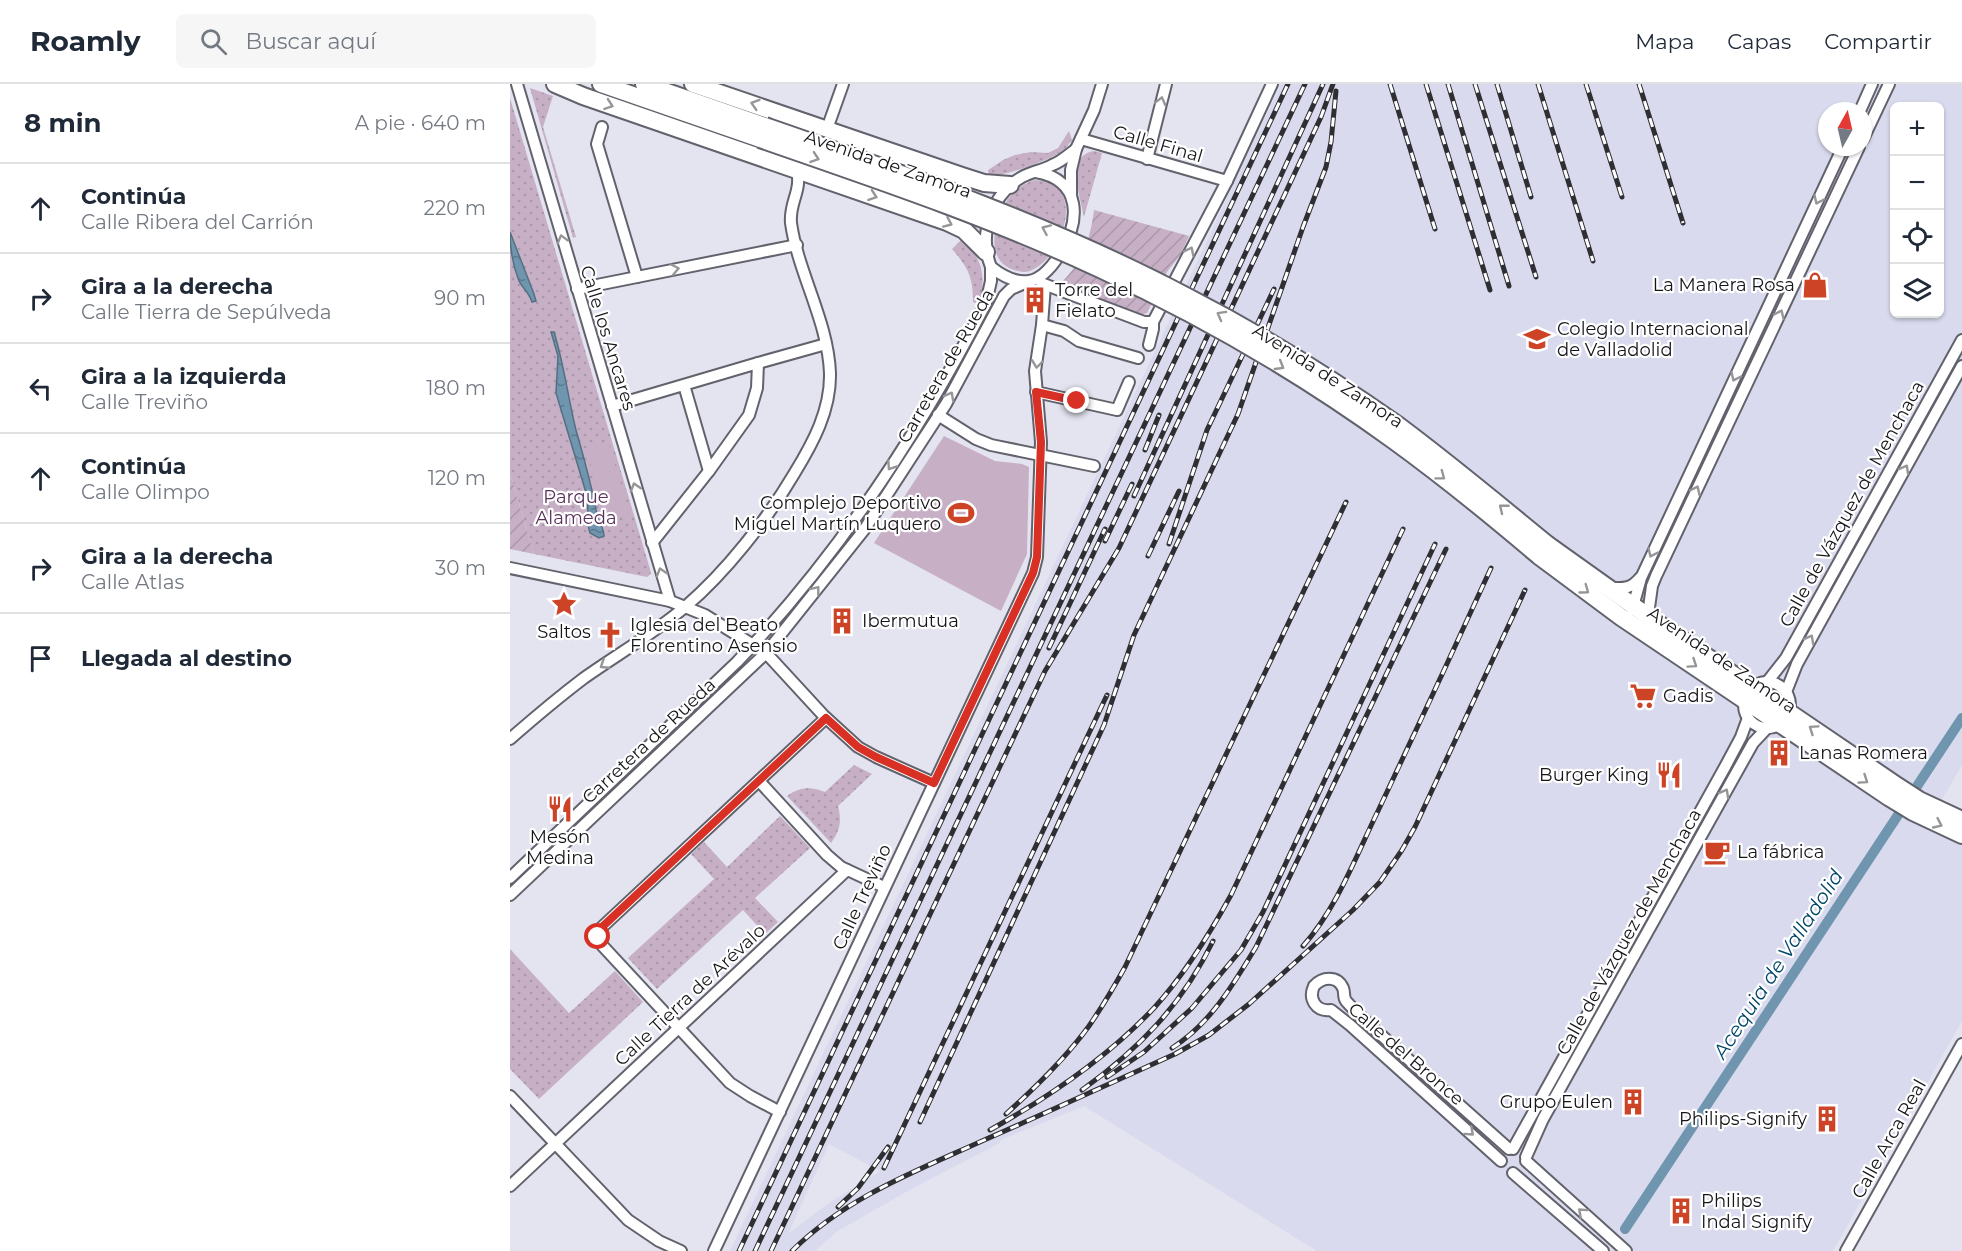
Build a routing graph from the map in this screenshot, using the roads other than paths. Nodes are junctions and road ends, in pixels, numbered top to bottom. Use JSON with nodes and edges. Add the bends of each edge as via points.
{"nodes":[{"id":1,"x":517,"y":84,"type":"edge"},
{"id":2,"x":555,"y":84,"type":"edge"},
{"id":3,"x":601,"y":84,"type":"edge"},
{"id":4,"x":644,"y":84,"type":"edge"},
{"id":5,"x":693,"y":84,"type":"edge"},
{"id":6,"x":843,"y":84,"type":"edge"},
{"id":7,"x":1102,"y":84,"type":"edge"},
{"id":8,"x":1166,"y":84,"type":"edge"},
{"id":9,"x":1272,"y":84,"type":"edge"},
{"id":10,"x":1872,"y":84,"type":"edge"},
{"id":11,"x":1889,"y":84,"type":"edge"},
{"id":12,"x":1864,"y":102,"type":"edge"},
{"id":13,"x":1872,"y":120,"type":"edge"},
{"id":14,"x":602,"y":127,"type":"dead end"},
{"id":15,"x":827,"y":129,"type":"junction"},
{"id":16,"x":763,"y":133,"type":"junction"},
{"id":17,"x":1081,"y":139,"type":"junction"},
{"id":18,"x":1076,"y":149,"type":"junction"},
{"id":19,"x":1839,"y":156,"type":"edge"},
{"id":20,"x":1855,"y":156,"type":"edge"},
{"id":21,"x":1147,"y":159,"type":"junction"},
{"id":22,"x":797,"y":170,"type":"junction"},
{"id":23,"x":1036,"y":172,"type":"junction"},
{"id":24,"x":1227,"y":180,"type":"junction"},
{"id":25,"x":1010,"y":185,"type":"junction"},
{"id":26,"x":1071,"y":195,"type":"junction"},
{"id":27,"x":796,"y":245,"type":"junction"},
{"id":28,"x":988,"y":259,"type":"junction"},
{"id":29,"x":637,"y":277,"type":"junction"},
{"id":30,"x":1030,"y":281,"type":"junction"},
{"id":31,"x":1045,"y":285,"type":"junction"},
{"id":32,"x":577,"y":289,"type":"junction"},
{"id":33,"x":1153,"y":322,"type":"junction"},
{"id":34,"x":1042,"y":325,"type":"junction"},
{"id":35,"x":1962,"y":340,"type":"edge"},
{"id":36,"x":826,"y":344,"type":"junction"},
{"id":37,"x":1149,"y":345,"type":"dead end"},
{"id":38,"x":1138,"y":358,"type":"dead end"},
{"id":39,"x":758,"y":363,"type":"junction"},
{"id":40,"x":1962,"y":366,"type":"edge"},
{"id":41,"x":1129,"y":382,"type":"dead end"},
{"id":42,"x":684,"y":385,"type":"junction"},
{"id":43,"x":1036,"y":392,"type":"junction"},
{"id":44,"x":612,"y":406,"type":"junction"},
{"id":45,"x":938,"y":415,"type":"junction"},
{"id":46,"x":1040,"y":456,"type":"junction"},
{"id":47,"x":1094,"y":466,"type":"dead end"},
{"id":48,"x":709,"y":471,"type":"junction"},
{"id":49,"x":652,"y":543,"type":"junction"},
{"id":50,"x":1544,"y":550,"type":"junction"},
{"id":51,"x":510,"y":568,"type":"edge"},
{"id":52,"x":1641,"y":578,"type":"junction"},
{"id":53,"x":1608,"y":588,"type":"junction"},
{"id":54,"x":670,"y":601,"type":"junction"},
{"id":55,"x":1632,"y":605,"type":"junction"},
{"id":56,"x":686,"y":606,"type":"junction"},
{"id":57,"x":1641,"y":624,"type":"junction"},
{"id":58,"x":754,"y":644,"type":"junction"},
{"id":59,"x":766,"y":653,"type":"junction"},
{"id":60,"x":1755,"y":689,"type":"junction"},
{"id":61,"x":1786,"y":692,"type":"junction"},
{"id":62,"x":826,"y":718,"type":"junction"},
{"id":63,"x":1748,"y":718,"type":"junction"},
{"id":64,"x":1779,"y":721,"type":"junction"},
{"id":65,"x":510,"y":739,"type":"edge"},
{"id":66,"x":759,"y":780,"type":"junction"},
{"id":67,"x":934,"y":783,"type":"junction"},
{"id":68,"x":1916,"y":806,"type":"junction"},
{"id":69,"x":1962,"y":820,"type":"edge"},
{"id":70,"x":1962,"y":835,"type":"edge"},
{"id":71,"x":847,"y":870,"type":"junction"},
{"id":72,"x":510,"y":878,"type":"edge"},
{"id":73,"x":885,"y":887,"type":"junction"},
{"id":74,"x":510,"y":895,"type":"edge"},
{"id":75,"x":678,"y":1028,"type":"junction"},
{"id":76,"x":1962,"y":1044,"type":"edge"},
{"id":77,"x":510,"y":1096,"type":"edge"},
{"id":78,"x":780,"y":1112,"type":"junction"},
{"id":79,"x":556,"y":1144,"type":"junction"},
{"id":80,"x":1511,"y":1149,"type":"junction"},
{"id":81,"x":1526,"y":1159,"type":"junction"},
{"id":82,"x":1502,"y":1161,"type":"junction"},
{"id":83,"x":1513,"y":1173,"type":"junction"},
{"id":84,"x":510,"y":1186,"type":"edge"},
{"id":85,"x":681,"y":1251,"type":"edge"},
{"id":86,"x":714,"y":1251,"type":"edge"},
{"id":87,"x":1603,"y":1251,"type":"edge"},
{"id":88,"x":1626,"y":1251,"type":"edge"},
{"id":89,"x":1846,"y":1251,"type":"edge"}],
"edges":[{"from":32,"to":1,"type":"street","name":"Calle los Ancares","one_way":true},
{"from":2,"to":22,"type":"highway","one_way":true},
{"from":3,"to":16,"type":"highway","name":"Avenida de Zamora"},
{"from":4,"to":16,"type":"highway","name":"Avenida de Zamora"},
{"from":15,"to":5,"type":"highway","one_way":true},
{"from":6,"to":15,"type":"street"},
{"from":7,"to":17,"type":"street"},
{"from":21,"to":8,"type":"street","one_way":true},
{"from":9,"to":24,"type":"street"},
{"from":10,"to":12,"type":"street"},
{"from":11,"to":13,"type":"street"},
{"from":14,"to":29,"type":"street","via":[[597,144]]},
{"from":15,"to":25,"type":"highway","via":[[984,183]]},
{"from":16,"to":50,"type":"highway","name":"Avenida de Zamora","bridge":true,"via":[[893,171],[1021,219],[1188,296],[1293,357],[1399,426],[1475,485]]},
{"from":17,"to":18,"type":"street"},
{"from":17,"to":21,"type":"street","name":"Calle Final"},
{"from":18,"to":23,"type":"street","via":[[1055,165]]},
{"from":18,"to":26,"type":"street"},
{"from":19,"to":52,"type":"street","one_way":true},
{"from":57,"to":20,"type":"street","one_way":true,"via":[[1656,576]]},
{"from":21,"to":24,"type":"street","name":"Calle Final"},
{"from":22,"to":27,"type":"street","via":[[799,184],[791,214]]},
{"from":22,"to":28,"type":"highway","one_way":true,"via":[[947,222],[964,231]]},
{"from":23,"to":25,"type":"street"},
{"from":23,"to":26,"type":"street","via":[[1058,179]]},
{"from":33,"to":24,"type":"street","one_way":true},
{"from":25,"to":28,"type":"street","via":[[989,216],[985,237]]},
{"from":26,"to":30,"type":"street","via":[[1074,213],[1070,236],[1054,263]]},
{"from":29,"to":27,"type":"street","one_way":true},
{"from":27,"to":36,"type":"street"},
{"from":28,"to":30,"type":"street","via":[[1009,278]]},
{"from":28,"to":58,"type":"street","name":"Carretera de Rueda","one_way":true,"via":[[992,281],[987,303],[923,418],[853,522]]},
{"from":29,"to":32,"type":"street"},
{"from":30,"to":31,"type":"street"},
{"from":45,"to":30,"type":"street","name":"Carretera de Rueda","one_way":true,"via":[[1004,296]]},
{"from":31,"to":33,"type":"street"},
{"from":31,"to":34,"type":"street","name":"Calle Treviño"},
{"from":32,"to":44,"type":"street","name":"Calle los Ancares"},
{"from":33,"to":37,"type":"street"},
{"from":34,"to":38,"type":"street"},
{"from":34,"to":43,"type":"street","name":"Calle Treviño","one_way":true},
{"from":35,"to":60,"type":"street","name":"Calle de Vázquez de Menchaca","via":[[1786,658]]},
{"from":36,"to":39,"type":"street"},
{"from":36,"to":56,"type":"street","via":[[829,390],[821,424],[808,452],[757,530]]},
{"from":39,"to":42,"type":"street"},
{"from":39,"to":48,"type":"street","via":[[757,388],[749,415]]},
{"from":61,"to":40,"type":"street","name":"Calle de Vázquez de Menchaca","one_way":true,"via":[[1797,664]]},
{"from":41,"to":43,"type":"street","via":[[1117,410]]},
{"from":42,"to":44,"type":"street"},
{"from":42,"to":48,"type":"street"},
{"from":43,"to":46,"type":"street","name":"Calle Treviño"},
{"from":49,"to":44,"type":"street","name":"Calle los Ancares","one_way":true},
{"from":45,"to":46,"type":"street","via":[[976,439]]},
{"from":59,"to":45,"type":"street","name":"Carretera de Rueda","one_way":true,"via":[[864,530]]},
{"from":46,"to":47,"type":"street"},
{"from":46,"to":67,"type":"street","name":"Calle Treviño","via":[[1037,557],[1026,590]]},
{"from":48,"to":49,"type":"street"},
{"from":54,"to":49,"type":"street","name":"Calle los Ancares","one_way":true},
{"from":50,"to":53,"type":"highway","name":"Avenida de Zamora"},
{"from":50,"to":57,"type":"highway","name":"Avenida de Zamora","one_way":true},
{"from":51,"to":54,"type":"street"},
{"from":52,"to":53,"type":"street","via":[[1634,586]]},
{"from":52,"to":55,"type":"street"},
{"from":53,"to":55,"type":"highway","name":"Avenida de Zamora"},
{"from":54,"to":56,"type":"street"},
{"from":55,"to":57,"type":"highway","name":"Avenida de Zamora"},
{"from":56,"to":58,"type":"street"},
{"from":56,"to":65,"type":"street","one_way":true,"via":[[585,678]]},
{"from":57,"to":60,"type":"highway","name":"Avenida de Zamora"},
{"from":58,"to":59,"type":"street"},
{"from":58,"to":72,"type":"street","name":"Carretera de Rueda"},
{"from":59,"to":62,"type":"street"},
{"from":59,"to":74,"type":"street","name":"Carretera de Rueda"},
{"from":60,"to":61,"type":"street","via":[[1776,684]]},
{"from":60,"to":63,"type":"street","via":[[1744,708]]},
{"from":60,"to":64,"type":"highway","name":"Avenida de Zamora"},
{"from":61,"to":64,"type":"street","via":[[1790,702]]},
{"from":62,"to":66,"type":"street"},
{"from":62,"to":67,"type":"street","via":[[858,747]]},
{"from":63,"to":64,"type":"street","via":[[1757,725]]},
{"from":63,"to":80,"type":"street","name":"Calle de Vázquez de Menchaca","via":[[1725,767]]},
{"from":64,"to":68,"type":"highway","name":"Avenida de Zamora"},
{"from":81,"to":64,"type":"street","name":"Calle de Vázquez de Menchaca","one_way":true,"via":[[1543,1119],[1753,743]]},
{"from":66,"to":71,"type":"street","via":[[827,855]]},
{"from":66,"to":75,"type":"street","via":[[601,928],[598,937]]},
{"from":67,"to":73,"type":"street","name":"Calle Treviño"},
{"from":68,"to":69,"type":"highway","name":"Avenida de Zamora"},
{"from":68,"to":70,"type":"highway","name":"Avenida de Zamora","one_way":true},
{"from":71,"to":73,"type":"street"},
{"from":71,"to":75,"type":"street","name":"Calle Tierra de Arévalo"},
{"from":73,"to":78,"type":"street","name":"Calle Treviño"},
{"from":75,"to":78,"type":"street","via":[[730,1083]]},
{"from":75,"to":79,"type":"street","name":"Calle Tierra de Arévalo"},
{"from":76,"to":89,"type":"street","name":"Calle Arca Real"},
{"from":77,"to":79,"type":"street"},
{"from":78,"to":86,"type":"street","name":"Calle Treviño"},
{"from":79,"to":84,"type":"street","name":"Calle Tierra de Arévalo"},
{"from":79,"to":85,"type":"street","via":[[628,1220]]},
{"from":80,"to":81,"type":"street","via":[[1521,1151]]},
{"from":80,"to":82,"type":"street","via":[[1504,1153]]},
{"from":80,"to":82,"type":"street","name":"Calle del Bronce","one_way":true,"via":[[1363,1019],[1344,999],[1337,981],[1324,979],[1314,986],[1316,1006],[1331,1010],[1350,1025]]},
{"from":81,"to":83,"type":"street","via":[[1523,1170]]},
{"from":88,"to":81,"type":"street","one_way":true},
{"from":82,"to":83,"type":"street","via":[[1504,1168]]},
{"from":83,"to":87,"type":"street"}]}
